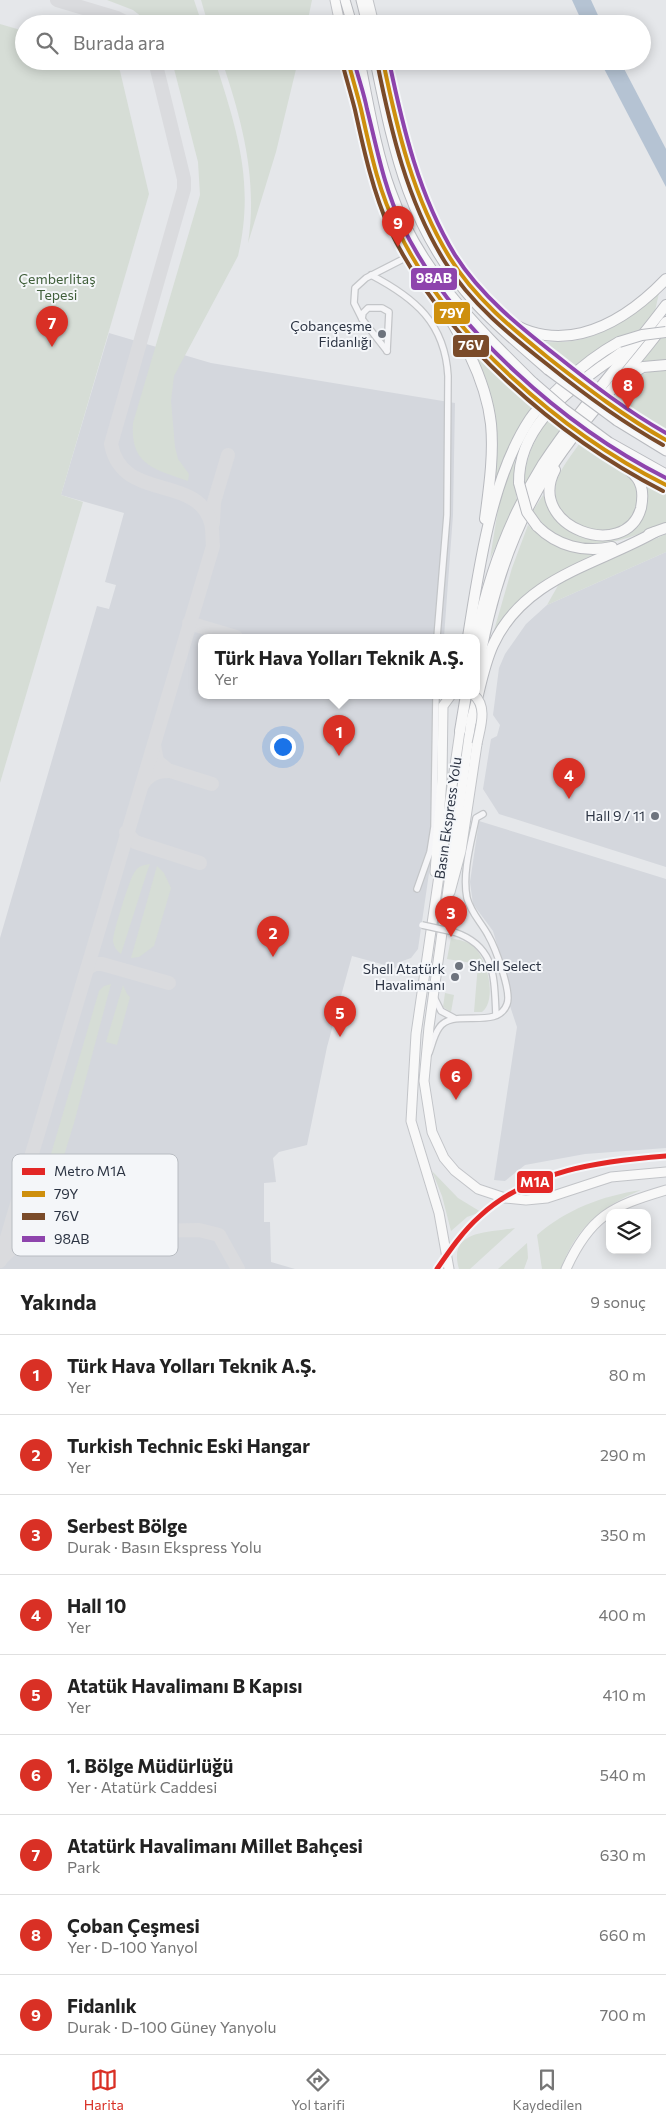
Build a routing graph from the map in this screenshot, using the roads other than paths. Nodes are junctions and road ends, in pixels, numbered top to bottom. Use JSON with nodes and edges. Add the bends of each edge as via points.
{"nodes":[{"id":1,"x":335,"y":0,"type":"edge"},
{"id":2,"x":341,"y":0,"type":"edge"},
{"id":3,"x":345,"y":0,"type":"edge"},
{"id":4,"x":361,"y":0,"type":"edge"},
{"id":5,"x":368,"y":0,"type":"edge"},
{"id":6,"x":338,"y":15,"type":"edge"},
{"id":7,"x":344,"y":15,"type":"edge"},
{"id":8,"x":349,"y":15,"type":"edge"},
{"id":9,"x":365,"y":15,"type":"edge"},
{"id":10,"x":372,"y":15,"type":"edge"},
{"id":11,"x":351,"y":70,"type":"edge"},
{"id":12,"x":354,"y":70,"type":"edge"},
{"id":13,"x":362,"y":70,"type":"edge"},
{"id":14,"x":377,"y":70,"type":"edge"},
{"id":15,"x":385,"y":70,"type":"edge"},
{"id":16,"x":359,"y":100,"type":"junction"},
{"id":17,"x":393,"y":145,"type":"junction"},
{"id":18,"x":411,"y":255,"type":"junction"},
{"id":19,"x":450,"y":257,"type":"junction"},
{"id":20,"x":371,"y":275,"type":"junction"},
{"id":21,"x":427,"y":280,"type":"junction"},
{"id":22,"x":666,"y":280,"type":"edge"},
{"id":23,"x":666,"y":304,"type":"edge"},
{"id":24,"x":490,"y":307,"type":"junction"},
{"id":25,"x":362,"y":319,"type":"junction"},
{"id":26,"x":655,"y":319,"type":"junction"},
{"id":27,"x":666,"y":322,"type":"edge"},
{"id":28,"x":666,"y":332,"type":"edge"},
{"id":29,"x":666,"y":365,"type":"edge"},
{"id":30,"x":606,"y":396,"type":"junction"},
{"id":31,"x":620,"y":417,"type":"junction"},
{"id":32,"x":666,"y":436,"type":"edge"},
{"id":33,"x":666,"y":440,"type":"edge"},
{"id":34,"x":572,"y":441,"type":"junction"},
{"id":35,"x":607,"y":447,"type":"junction"},
{"id":36,"x":666,"y":451,"type":"edge"},
{"id":37,"x":666,"y":474,"type":"edge"},
{"id":38,"x":666,"y":485,"type":"edge"},
{"id":39,"x":666,"y":528,"type":"edge"},
{"id":40,"x":655,"y":532,"type":"junction"},
{"id":41,"x":482,"y":564,"type":"junction"},
{"id":42,"x":437,"y":634,"type":"edge"},
{"id":43,"x":469,"y":634,"type":"edge"},
{"id":44,"x":477,"y":634,"type":"edge"},
{"id":45,"x":480,"y":663,"type":"edge"},
{"id":46,"x":480,"y":685,"type":"edge"},
{"id":47,"x":436,"y":699,"type":"edge"},
{"id":48,"x":448,"y":699,"type":"edge"},
{"id":49,"x":461,"y":699,"type":"edge"},
{"id":50,"x":465,"y":699,"type":"edge"},
{"id":51,"x":474,"y":699,"type":"edge"},
{"id":52,"x":477,"y":699,"type":"edge"},
{"id":53,"x":477,"y":699,"type":"edge"},
{"id":54,"x":471,"y":722,"type":"junction"},
{"id":55,"x":460,"y":731,"type":"junction"},
{"id":56,"x":483,"y":814,"type":"dead end"},
{"id":57,"x":417,"y":889,"type":"dead end"},
{"id":58,"x":437,"y":890,"type":"junction"},
{"id":59,"x":444,"y":912,"type":"junction"},
{"id":60,"x":422,"y":925,"type":"dead end"},
{"id":61,"x":432,"y":994,"type":"junction"},
{"id":62,"x":496,"y":1014,"type":"junction"},
{"id":63,"x":454,"y":1018,"type":"junction"},
{"id":64,"x":427,"y":1058,"type":"junction"},
{"id":65,"x":664,"y":1172,"type":"edge"},
{"id":66,"x":666,"y":1190,"type":"edge"},
{"id":67,"x":449,"y":1269,"type":"edge"},
{"id":68,"x":566,"y":1269,"type":"edge"}],
"edges":[{"from":1,"to":6,"type":"main road"},
{"from":2,"to":7,"type":"main road"},
{"from":3,"to":8,"type":"main road"},
{"from":4,"to":9,"type":"main road"},
{"from":5,"to":10,"type":"main road"},
{"from":11,"to":16,"type":"main road"},
{"from":12,"to":16,"type":"main road"},
{"from":13,"to":35,"type":"main road","bridge":true,"via":[[385,173],[415,245],[452,299],[533,382]]},
{"from":14,"to":17,"type":"main road"},
{"from":15,"to":19,"type":"main road","via":[[396,127],[409,167]]},
{"from":16,"to":18,"type":"main road","via":[[381,190]]},
{"from":17,"to":19,"type":"main road","via":[[428,224]]},
{"from":17,"to":31,"type":"main road","bridge":true,"via":[[414,209],[448,270],[485,314],[548,370]]},
{"from":18,"to":20,"type":"street"},
{"from":18,"to":21,"type":"main road"},
{"from":19,"to":24,"type":"main road"},
{"from":20,"to":25,"type":"street","via":[[355,288],[354,303]]},
{"from":20,"to":42,"type":"street","via":[[400,291],[418,306],[438,334],[446,355],[447,514]]},
{"from":21,"to":35,"type":"main road","bridge":true,"via":[[454,315],[524,390]]},
{"from":21,"to":41,"type":"highway","via":[[476,369],[490,423]]},
{"from":22,"to":24,"type":"highway","via":[[625,315],[581,334],[527,332]]},
{"from":23,"to":26,"type":"highway"},
{"from":24,"to":31,"type":"main road","bridge":true,"via":[[518,334]]},
{"from":25,"to":25,"type":"street","via":[[368,308],[382,308],[389,312],[387,351]]},
{"from":26,"to":40,"type":"highway","bridge":true,"via":[[629,347],[572,389],[545,414],[524,451],[519,467],[519,483],[527,512],[537,526],[560,542],[587,550],[611,548]]},
{"from":26,"to":44,"type":"highway","via":[[559,441],[535,480],[502,547]]},
{"from":27,"to":30,"type":"highway"},
{"from":28,"to":41,"type":"highway","bridge":true,"via":[[619,342],[575,373],[531,418],[499,486]]},
{"from":29,"to":30,"type":"highway","via":[[649,365],[636,370]]},
{"from":30,"to":34,"type":"highway"},
{"from":31,"to":32,"type":"highway"},
{"from":31,"to":33,"type":"main road"},
{"from":31,"to":36,"type":"main road"},
{"from":34,"to":35,"type":"highway","via":[[552,477],[550,499],[567,524],[596,535],[612,534],[629,527],[639,513],[642,498],[638,479]]},
{"from":34,"to":45,"type":"highway","via":[[542,482],[514,540],[496,592]]},
{"from":35,"to":37,"type":"main road"},
{"from":35,"to":38,"type":"main road"},
{"from":39,"to":40,"type":"highway"},
{"from":40,"to":46,"type":"highway","via":[[565,573],[538,590],[506,622],[494,643]]},
{"from":41,"to":43,"type":"highway"},
{"from":47,"to":57,"type":"street","via":[[434,828],[430,852]]},
{"from":48,"to":58,"type":"main road","via":[[443,706],[442,788],[435,870]]},
{"from":49,"to":55,"type":"highway"},
{"from":50,"to":55,"type":"highway","name":"Basın Ekspress Yolu"},
{"from":51,"to":54,"type":"highway","name":"Basın Ekspress Yolu"},
{"from":52,"to":54,"type":"highway"},
{"from":53,"to":59,"type":"main road","bridge":true,"via":[[482,710],[459,863]]},
{"from":54,"to":59,"type":"main road","name":"Basın Ekspress Yolu"},
{"from":55,"to":58,"type":"main road","name":"Basın Ekspress Yolu"},
{"from":56,"to":62,"type":"street","via":[[476,818],[466,887],[471,908],[492,941],[507,991],[507,1004]]},
{"from":58,"to":67,"type":"main road","name":"Basın Ekspress Yolu","via":[[416,1034],[411,1121],[439,1214]]},
{"from":59,"to":61,"type":"main road","name":"Basın Ekspress Yolu"},
{"from":60,"to":62,"type":"street","bridge":true,"via":[[454,932],[475,942],[489,959]]},
{"from":61,"to":63,"type":"street","via":[[441,1011]]},
{"from":61,"to":64,"type":"main road","name":"Basın Ekspress Yolu"},
{"from":62,"to":63,"type":"street","via":[[483,1019]]},
{"from":63,"to":64,"type":"street","via":[[439,1028]]},
{"from":64,"to":65,"type":"main road","name":"Basın Ekspress Yolu","via":[[424,1080],[432,1132],[444,1158],[478,1189],[505,1198],[526,1200],[547,1198],[611,1177]]},
{"from":66,"to":68,"type":"main road","via":[[618,1206],[599,1218],[586,1232]]}]}
